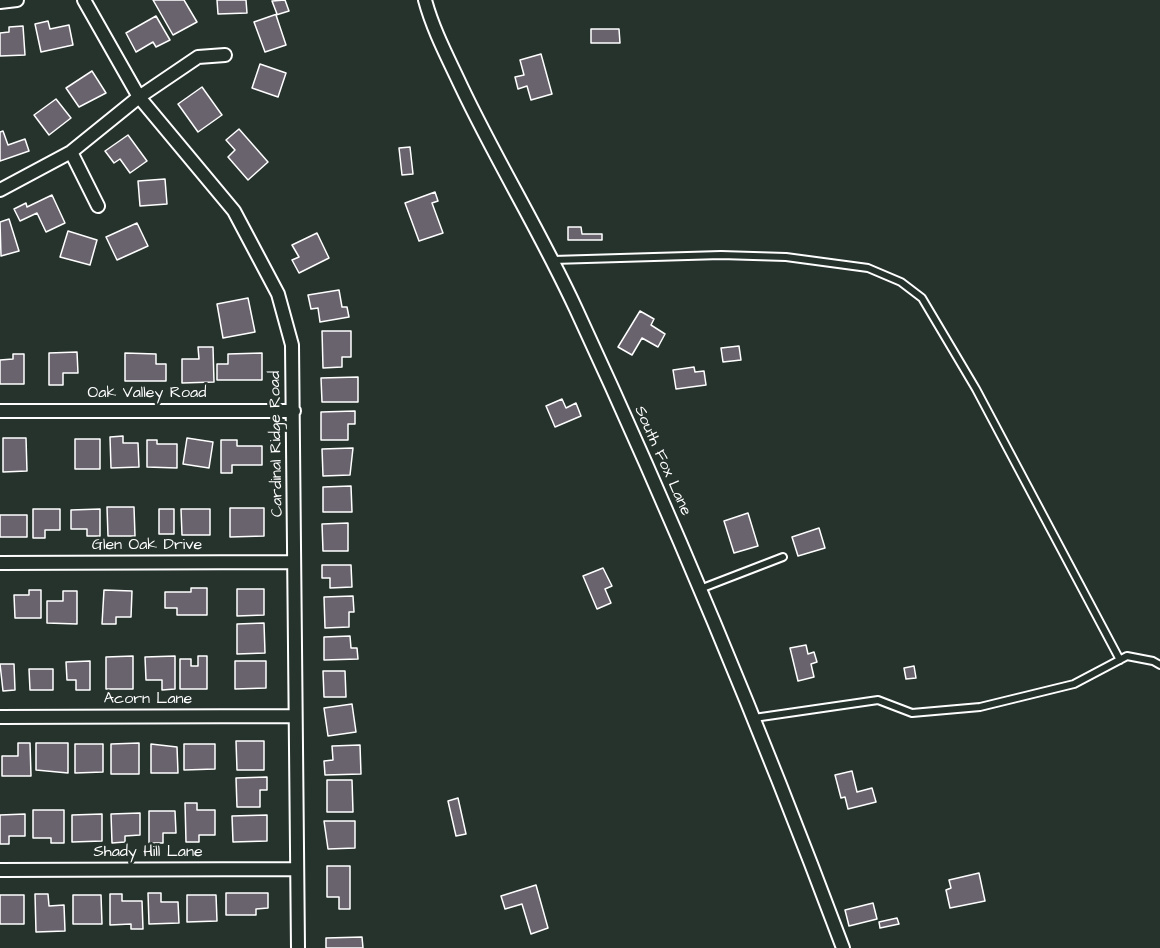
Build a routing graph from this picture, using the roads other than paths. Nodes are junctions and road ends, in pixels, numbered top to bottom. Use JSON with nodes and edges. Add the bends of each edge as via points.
{"nodes":[{"id":1,"x":17,"y":0,"type":"edge"},
{"id":2,"x":84,"y":0,"type":"edge"},
{"id":3,"x":425,"y":0,"type":"edge"},
{"id":4,"x":0,"y":2,"type":"edge"},
{"id":5,"x":225,"y":55,"type":"dead end"},
{"id":6,"x":139,"y":97,"type":"junction"},
{"id":7,"x":71,"y":152,"type":"junction"},
{"id":8,"x":0,"y":190,"type":"edge"},
{"id":9,"x":98,"y":206,"type":"dead end"},
{"id":10,"x":552,"y":260,"type":"junction"},
{"id":11,"x":0,"y":411,"type":"edge"},
{"id":12,"x":294,"y":411,"type":"junction"},
{"id":13,"x":783,"y":557,"type":"dead end"},
{"id":14,"x":294,"y":562,"type":"junction"},
{"id":15,"x":0,"y":563,"type":"edge"},
{"id":16,"x":700,"y":589,"type":"junction"},
{"id":17,"x":1120,"y":660,"type":"junction"},
{"id":18,"x":1160,"y":665,"type":"edge"},
{"id":19,"x":295,"y":716,"type":"junction"},
{"id":20,"x":0,"y":717,"type":"edge"},
{"id":21,"x":754,"y":718,"type":"junction"},
{"id":22,"x":296,"y":869,"type":"junction"},
{"id":23,"x":0,"y":870,"type":"edge"},
{"id":24,"x":298,"y":948,"type":"edge"},
{"id":25,"x":843,"y":948,"type":"edge"}],
"edges":[{"from":1,"to":4,"type":"street"},
{"from":2,"to":6,"type":"street","name":"Cardinal Ridge Road"},
{"from":3,"to":10,"type":"street","name":"South Fox Lane","via":[[440,42],[494,155]]},
{"from":5,"to":6,"type":"street","via":[[198,57]]},
{"from":6,"to":7,"type":"street"},
{"from":6,"to":12,"type":"street","name":"Cardinal Ridge Road","via":[[234,212],[278,294],[292,345]]},
{"from":7,"to":8,"type":"street"},
{"from":7,"to":9,"type":"street"},
{"from":10,"to":16,"type":"street","name":"South Fox Lane"},
{"from":10,"to":17,"type":"lane","via":[[786,257],[868,268],[901,282],[922,298],[976,389]]},
{"from":11,"to":12,"type":"street","name":"Oak Valley Road"},
{"from":12,"to":14,"type":"street","name":"Cardinal Ridge Road"},
{"from":13,"to":16,"type":"lane"},
{"from":14,"to":15,"type":"street","name":"Glen Oak Drive"},
{"from":14,"to":19,"type":"street","name":"Cardinal Ridge Road"},
{"from":16,"to":21,"type":"street","name":"South Fox Lane"},
{"from":17,"to":18,"type":"lane","via":[[1127,656]]},
{"from":17,"to":21,"type":"lane","via":[[1074,684],[980,708],[912,713],[878,700]]},
{"from":19,"to":20,"type":"street","name":"Acorn Lane"},
{"from":19,"to":22,"type":"street","name":"Cardinal Ridge Road"},
{"from":21,"to":25,"type":"street","name":"South Fox Lane"},
{"from":22,"to":23,"type":"street","name":"Shady Hill Lane"},
{"from":22,"to":24,"type":"street","name":"Cardinal Ridge Road"}]}
